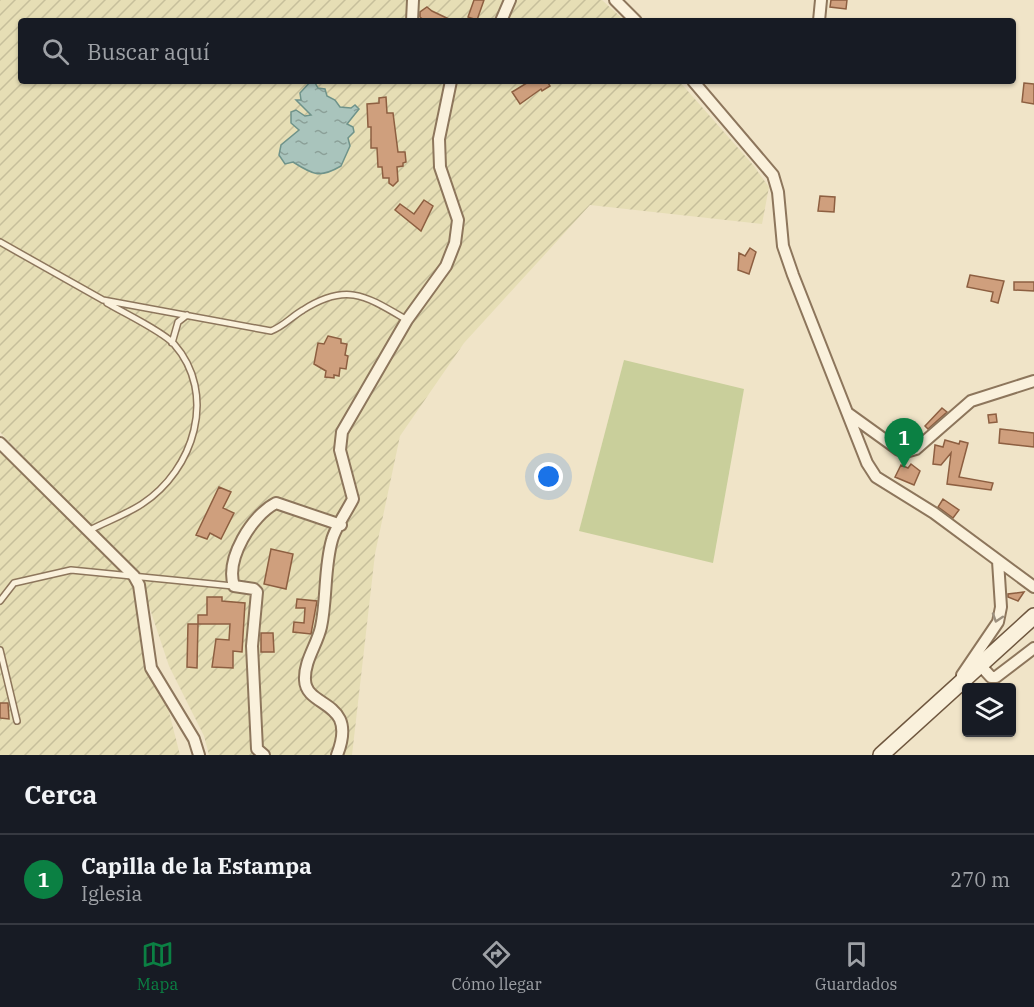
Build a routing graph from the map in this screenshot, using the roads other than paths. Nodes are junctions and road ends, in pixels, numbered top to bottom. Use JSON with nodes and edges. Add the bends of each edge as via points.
{"nodes":[{"id":1,"x":413,"y":0,"type":"edge"},
{"id":2,"x":510,"y":0,"type":"edge"},
{"id":3,"x":615,"y":0,"type":"edge"},
{"id":4,"x":821,"y":0,"type":"edge"},
{"id":5,"x":412,"y":18,"type":"edge"},
{"id":6,"x":502,"y":18,"type":"edge"},
{"id":7,"x":633,"y":18,"type":"edge"},
{"id":8,"x":819,"y":18,"type":"edge"},
{"id":9,"x":449,"y":84,"type":"edge"},
{"id":10,"x":696,"y":84,"type":"edge"},
{"id":11,"x":0,"y":242,"type":"edge"},
{"id":12,"x":103,"y":300,"type":"junction"},
{"id":13,"x":187,"y":315,"type":"junction"},
{"id":14,"x":407,"y":320,"type":"junction"},
{"id":15,"x":172,"y":342,"type":"junction"},
{"id":16,"x":1034,"y":381,"type":"edge"},
{"id":17,"x":848,"y":414,"type":"junction"},
{"id":18,"x":0,"y":443,"type":"edge"},
{"id":19,"x":341,"y":525,"type":"junction"},
{"id":20,"x":88,"y":531,"type":"junction"},
{"id":21,"x":998,"y":561,"type":"junction"},
{"id":22,"x":134,"y":576,"type":"junction"},
{"id":23,"x":234,"y":586,"type":"junction"},
{"id":24,"x":1033,"y":586,"type":"edge"},
{"id":25,"x":0,"y":602,"type":"edge"},
{"id":26,"x":1034,"y":616,"type":"edge"},
{"id":27,"x":1034,"y":648,"type":"edge"},
{"id":28,"x":0,"y":650,"type":"edge"},
{"id":29,"x":980,"y":665,"type":"junction"},
{"id":30,"x":949,"y":692,"type":"junction"},
{"id":31,"x":17,"y":721,"type":"dead end"},
{"id":32,"x":199,"y":755,"type":"edge"},
{"id":33,"x":264,"y":755,"type":"edge"},
{"id":34,"x":337,"y":755,"type":"edge"},
{"id":35,"x":881,"y":755,"type":"edge"}],
"edges":[{"from":1,"to":5,"type":"street"},
{"from":2,"to":6,"type":"street"},
{"from":3,"to":7,"type":"street"},
{"from":4,"to":8,"type":"street"},
{"from":9,"to":14,"type":"street","via":[[439,139],[440,166],[458,220],[455,243],[446,266]]},
{"from":10,"to":17,"type":"street","via":[[773,175],[783,246]]},
{"from":11,"to":12,"type":"lane"},
{"from":12,"to":13,"type":"lane"},
{"from":12,"to":15,"type":"lane"},
{"from":13,"to":14,"type":"lane","via":[[271,331],[324,297],[350,294],[372,299]]},
{"from":13,"to":15,"type":"lane","via":[[178,322]]},
{"from":14,"to":19,"type":"street","via":[[342,432],[340,450],[353,499]]},
{"from":15,"to":20,"type":"lane","via":[[188,364],[196,390],[198,420],[190,445],[160,489],[142,504]]},
{"from":16,"to":17,"type":"street","via":[[971,401],[909,451],[899,450]]},
{"from":17,"to":21,"type":"street","via":[[876,477],[934,513]]},
{"from":18,"to":20,"type":"street"},
{"from":19,"to":23,"type":"street","via":[[276,503],[264,509],[255,518],[231,564]]},
{"from":19,"to":34,"type":"street","via":[[332,538],[320,628],[305,668],[304,683],[311,695],[330,705],[342,724],[343,740]]},
{"from":20,"to":22,"type":"street"},
{"from":21,"to":24,"type":"street"},
{"from":21,"to":30,"type":"street","one_way":true,"via":[[998,622]]},
{"from":22,"to":23,"type":"lane"},
{"from":22,"to":25,"type":"lane","via":[[72,570],[14,584]]},
{"from":22,"to":32,"type":"street","via":[[140,585],[152,668]]},
{"from":23,"to":33,"type":"street","via":[[257,592],[252,646],[257,749]]},
{"from":26,"to":29,"type":"main road"},
{"from":27,"to":29,"type":"street","via":[[996,677]]},
{"from":28,"to":31,"type":"lane"},
{"from":29,"to":30,"type":"main road"},
{"from":30,"to":35,"type":"main road"}]}
